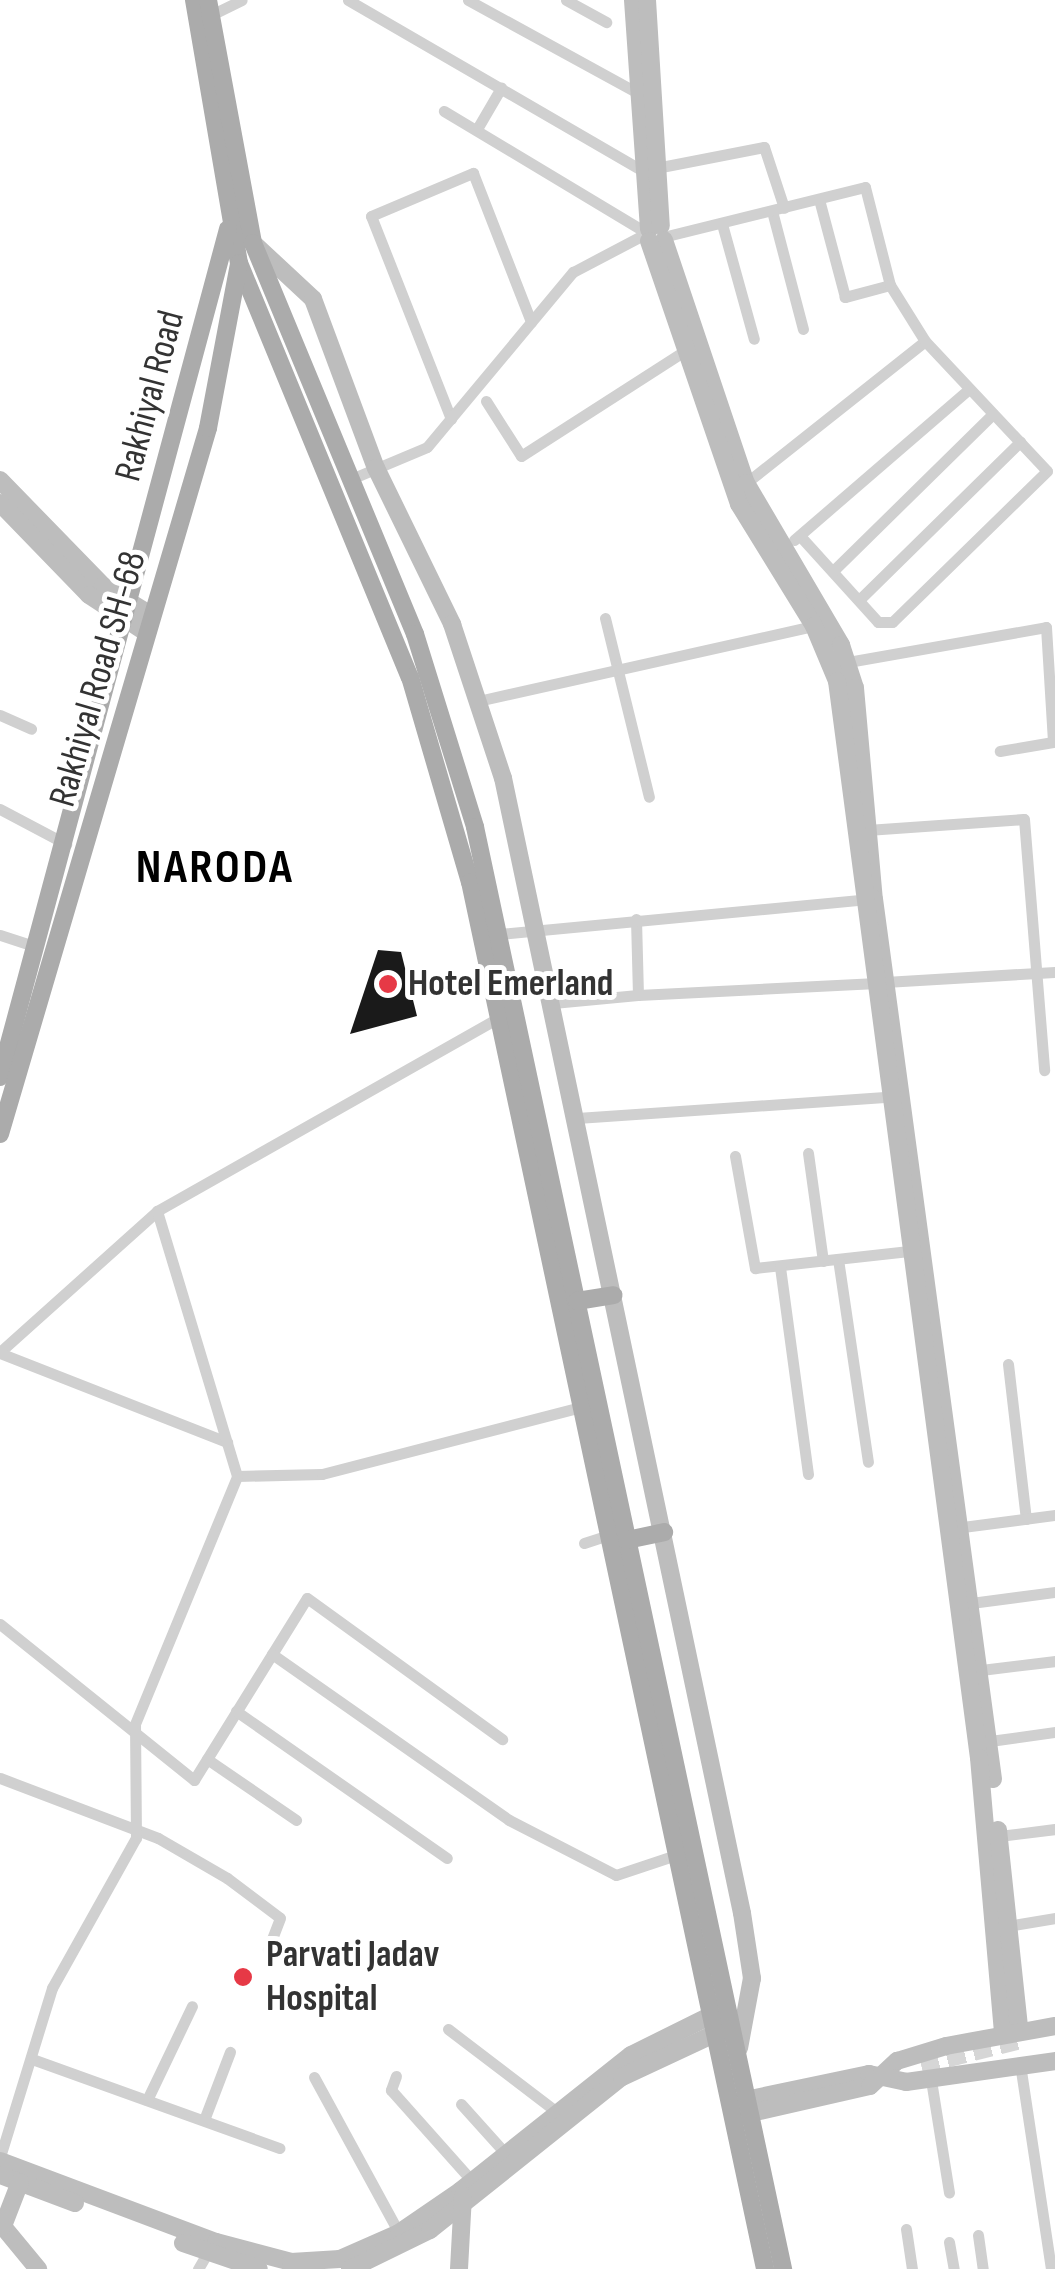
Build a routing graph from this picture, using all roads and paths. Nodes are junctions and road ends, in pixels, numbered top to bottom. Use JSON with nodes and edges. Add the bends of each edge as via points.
{"nodes":[{"id":1,"x":194,"y":0,"type":"edge"},
{"id":2,"x":242,"y":0,"type":"edge"},
{"id":3,"x":348,"y":0,"type":"edge"},
{"id":4,"x":468,"y":0,"type":"edge"},
{"id":5,"x":566,"y":0,"type":"edge"},
{"id":6,"x":632,"y":0,"type":"edge"},
{"id":7,"x":647,"y":0,"type":"edge"},
{"id":8,"x":210,"y":8,"type":"edge"},
{"id":9,"x":606,"y":22,"type":"dead end"},
{"id":10,"x":501,"y":88,"type":"junction"},
{"id":11,"x":636,"y":92,"type":"junction"},
{"id":12,"x":444,"y":110,"type":"dead end"},
{"id":13,"x":477,"y":129,"type":"junction"},
{"id":14,"x":648,"y":168,"type":"junction"},
{"id":15,"x":245,"y":198,"type":"junction"},
{"id":16,"x":819,"y":199,"type":"junction"},
{"id":17,"x":778,"y":209,"type":"junction"},
{"id":18,"x":722,"y":224,"type":"junction"},
{"id":19,"x":229,"y":225,"type":"junction"},
{"id":20,"x":656,"y":234,"type":"junction"},
{"id":21,"x":253,"y":243,"type":"junction"},
{"id":22,"x":239,"y":263,"type":"junction"},
{"id":23,"x":890,"y":284,"type":"junction"},
{"id":24,"x":532,"y":322,"type":"junction"},
{"id":25,"x":802,"y":330,"type":"dead end"},
{"id":26,"x":754,"y":339,"type":"dead end"},
{"id":27,"x":925,"y":341,"type":"junction"},
{"id":28,"x":690,"y":348,"type":"junction"},
{"id":29,"x":969,"y":389,"type":"junction"},
{"id":30,"x":486,"y":401,"type":"dead end"},
{"id":31,"x":992,"y":414,"type":"junction"},
{"id":32,"x":451,"y":418,"type":"junction"},
{"id":33,"x":1020,"y":442,"type":"junction"},
{"id":34,"x":376,"y":468,"type":"junction"},
{"id":35,"x":350,"y":479,"type":"junction"},
{"id":36,"x":0,"y":480,"type":"edge"},
{"id":37,"x":746,"y":483,"type":"junction"},
{"id":38,"x":0,"y":503,"type":"edge"},
{"id":39,"x":800,"y":536,"type":"junction"},
{"id":40,"x":781,"y":548,"type":"junction"},
{"id":41,"x":833,"y":571,"type":"junction"},
{"id":42,"x":859,"y":600,"type":"junction"},
{"id":43,"x":126,"y":613,"type":"junction"},
{"id":44,"x":605,"y":618,"type":"dead end"},
{"id":45,"x":147,"y":623,"type":"junction"},
{"id":46,"x":814,"y":626,"type":"junction"},
{"id":47,"x":1050,"y":627,"type":"edge"},
{"id":48,"x":848,"y":662,"type":"junction"},
{"id":49,"x":617,"y":668,"type":"junction"},
{"id":50,"x":478,"y":700,"type":"junction"},
{"id":51,"x":0,"y":715,"type":"edge"},
{"id":52,"x":30,"y":728,"type":"dead end"},
{"id":53,"x":1000,"y":751,"type":"dead end"},
{"id":54,"x":650,"y":797,"type":"dead end"},
{"id":55,"x":0,"y":809,"type":"edge"},
{"id":56,"x":867,"y":830,"type":"junction"},
{"id":57,"x":66,"y":844,"type":"junction"},
{"id":58,"x":868,"y":899,"type":"junction"},
{"id":59,"x":636,"y":919,"type":"junction"},
{"id":60,"x":537,"y":930,"type":"junction"},
{"id":61,"x":499,"y":934,"type":"junction"},
{"id":62,"x":0,"y":935,"type":"edge"},
{"id":63,"x":36,"y":947,"type":"junction"},
{"id":64,"x":1055,"y":972,"type":"edge"},
{"id":65,"x":1037,"y":973,"type":"junction"},
{"id":66,"x":879,"y":983,"type":"junction"},
{"id":67,"x":638,"y":995,"type":"junction"},
{"id":68,"x":552,"y":1004,"type":"junction"},
{"id":69,"x":498,"y":1018,"type":"junction"},
{"id":70,"x":1044,"y":1070,"type":"dead end"},
{"id":71,"x":0,"y":1077,"type":"edge"},
{"id":72,"x":888,"y":1097,"type":"junction"},
{"id":73,"x":578,"y":1118,"type":"junction"},
{"id":74,"x":0,"y":1134,"type":"edge"},
{"id":75,"x":808,"y":1153,"type":"dead end"},
{"id":76,"x":735,"y":1156,"type":"dead end"},
{"id":77,"x":157,"y":1211,"type":"junction"},
{"id":78,"x":916,"y":1250,"type":"junction"},
{"id":79,"x":838,"y":1259,"type":"junction"},
{"id":80,"x":823,"y":1261,"type":"junction"},
{"id":81,"x":780,"y":1267,"type":"junction"},
{"id":82,"x":614,"y":1295,"type":"junction"},
{"id":83,"x":576,"y":1301,"type":"junction"},
{"id":84,"x":0,"y":1353,"type":"edge"},
{"id":85,"x":1008,"y":1364,"type":"dead end"},
{"id":86,"x":581,"y":1407,"type":"junction"},
{"id":87,"x":227,"y":1442,"type":"junction"},
{"id":88,"x":868,"y":1462,"type":"dead end"},
{"id":89,"x":808,"y":1474,"type":"dead end"},
{"id":90,"x":237,"y":1476,"type":"junction"},
{"id":91,"x":1055,"y":1515,"type":"edge"},
{"id":92,"x":1026,"y":1519,"type":"junction"},
{"id":93,"x":954,"y":1528,"type":"junction"},
{"id":94,"x":664,"y":1532,"type":"junction"},
{"id":95,"x":606,"y":1536,"type":"junction"},
{"id":96,"x":627,"y":1540,"type":"junction"},
{"id":97,"x":584,"y":1542,"type":"dead end"},
{"id":98,"x":1055,"y":1592,"type":"edge"},
{"id":99,"x":971,"y":1603,"type":"junction"},
{"id":100,"x":0,"y":1624,"type":"edge"},
{"id":101,"x":272,"y":1654,"type":"junction"},
{"id":102,"x":1055,"y":1661,"type":"edge"},
{"id":103,"x":980,"y":1670,"type":"junction"},
{"id":104,"x":236,"y":1712,"type":"junction"},
{"id":105,"x":1055,"y":1732,"type":"edge"},
{"id":106,"x":502,"y":1738,"type":"dead end"},
{"id":107,"x":136,"y":1740,"type":"junction"},
{"id":108,"x":990,"y":1741,"type":"junction"},
{"id":109,"x":207,"y":1759,"type":"junction"},
{"id":110,"x":0,"y":1778,"type":"edge"},
{"id":111,"x":296,"y":1820,"type":"dead end"},
{"id":112,"x":1055,"y":1829,"type":"edge"},
{"id":113,"x":136,"y":1833,"type":"junction"},
{"id":114,"x":999,"y":1836,"type":"junction"},
{"id":115,"x":673,"y":1856,"type":"junction"},
{"id":116,"x":447,"y":1858,"type":"dead end"},
{"id":117,"x":1055,"y":1918,"type":"edge"},
{"id":118,"x":1007,"y":1926,"type":"junction"},
{"id":119,"x":268,"y":1950,"type":"dead end"},
{"id":120,"x":192,"y":2006,"type":"dead end"},
{"id":121,"x":732,"y":2016,"type":"junction"},
{"id":122,"x":714,"y":2023,"type":"junction"},
{"id":123,"x":1055,"y":2026,"type":"edge"},
{"id":124,"x":448,"y":2028,"type":"dead end"},
{"id":125,"x":1011,"y":2030,"type":"junction"},
{"id":126,"x":739,"y":2048,"type":"junction"},
{"id":127,"x":230,"y":2052,"type":"dead end"},
{"id":128,"x":32,"y":2059,"type":"junction"},
{"id":129,"x":1055,"y":2061,"type":"edge"},
{"id":130,"x":1020,"y":2064,"type":"junction"},
{"id":131,"x":926,"y":2072,"type":"junction"},
{"id":132,"x":396,"y":2076,"type":"dead end"},
{"id":133,"x":314,"y":2077,"type":"dead end"},
{"id":134,"x":882,"y":2077,"type":"junction"},
{"id":135,"x":147,"y":2100,"type":"junction"},
{"id":136,"x":460,"y":2104,"type":"dead end"},
{"id":137,"x":751,"y":2106,"type":"junction"},
{"id":138,"x":732,"y":2110,"type":"junction"},
{"id":139,"x":557,"y":2112,"type":"junction"},
{"id":140,"x":204,"y":2120,"type":"junction"},
{"id":141,"x":279,"y":2148,"type":"dead end"},
{"id":142,"x":506,"y":2154,"type":"junction"},
{"id":143,"x":0,"y":2159,"type":"edge"},
{"id":144,"x":0,"y":2175,"type":"edge"},
{"id":145,"x":20,"y":2182,"type":"junction"},
{"id":146,"x":466,"y":2192,"type":"junction"},
{"id":147,"x":949,"y":2193,"type":"dead end"},
{"id":148,"x":1,"y":2224,"type":"edge"},
{"id":149,"x":906,"y":2229,"type":"dead end"},
{"id":150,"x":399,"y":2233,"type":"junction"},
{"id":151,"x":978,"y":2235,"type":"dead end"},
{"id":152,"x":949,"y":2242,"type":"dead end"},
{"id":153,"x":203,"y":2261,"type":"edge"},
{"id":154,"x":250,"y":2268,"type":"edge"},
{"id":155,"x":38,"y":2269,"type":"edge"},
{"id":156,"x":350,"y":2269,"type":"edge"},
{"id":157,"x":459,"y":2269,"type":"edge"},
{"id":158,"x":765,"y":2269,"type":"edge"},
{"id":159,"x":783,"y":2269,"type":"edge"},
{"id":160,"x":912,"y":2269,"type":"edge"},
{"id":161,"x":954,"y":2269,"type":"edge"},
{"id":162,"x":983,"y":2269,"type":"edge"},
{"id":163,"x":1051,"y":2269,"type":"edge"}],
"edges":[{"from":1,"to":19,"type":"main road"},
{"from":2,"to":8,"type":"street"},
{"from":3,"to":10,"type":"street"},
{"from":4,"to":11,"type":"street"},
{"from":5,"to":9,"type":"street"},
{"from":6,"to":11,"type":"street"},
{"from":7,"to":14,"type":"street"},
{"from":8,"to":15,"type":"main road"},
{"from":10,"to":13,"type":"street"},
{"from":10,"to":14,"type":"street"},
{"from":11,"to":14,"type":"street"},
{"from":12,"to":13,"type":"street"},
{"from":13,"to":20,"type":"street"},
{"from":14,"to":17,"type":"street","via":[[764,147]]},
{"from":14,"to":20,"type":"street"},
{"from":15,"to":19,"type":"main road","name":"Rakhiyal Road"},
{"from":15,"to":21,"type":"main road"},
{"from":16,"to":17,"type":"street"},
{"from":16,"to":23,"type":"street","via":[[845,297]]},
{"from":16,"to":23,"type":"street","via":[[865,186]]},
{"from":17,"to":18,"type":"street"},
{"from":17,"to":25,"type":"street"},
{"from":18,"to":20,"type":"street"},
{"from":18,"to":26,"type":"street"},
{"from":19,"to":22,"type":"main road"},
{"from":19,"to":43,"type":"main road","name":"Rakhiyal Road"},
{"from":20,"to":24,"type":"street","via":[[573,272]]},
{"from":20,"to":28,"type":"street"},
{"from":20,"to":37,"type":"street"},
{"from":21,"to":22,"type":"main road","name":"Rakhiyal Road SH-68"},
{"from":21,"to":34,"type":"street","via":[[312,299]]},
{"from":21,"to":35,"type":"main road"},
{"from":22,"to":45,"type":"main road","name":"Rakhiyal Road SH-68","via":[[208,428]]},
{"from":22,"to":69,"type":"main road","via":[[410,678],[452,810]]},
{"from":23,"to":27,"type":"street"},
{"from":24,"to":32,"type":"street"},
{"from":24,"to":32,"type":"street","via":[[473,173],[370,216]]},
{"from":27,"to":29,"type":"street"},
{"from":27,"to":37,"type":"street"},
{"from":28,"to":30,"type":"street","via":[[521,456]]},
{"from":28,"to":46,"type":"street","via":[[739,504]]},
{"from":29,"to":31,"type":"street"},
{"from":29,"to":39,"type":"street"},
{"from":31,"to":33,"type":"street"},
{"from":31,"to":41,"type":"street"},
{"from":32,"to":34,"type":"street","via":[[427,447]]},
{"from":33,"to":42,"type":"street"},
{"from":33,"to":42,"type":"street","via":[[1047,471],[892,622],[878,622]]},
{"from":34,"to":35,"type":"street"},
{"from":34,"to":50,"type":"street","via":[[452,624]]},
{"from":35,"to":61,"type":"main road","via":[[452,741]]},
{"from":36,"to":43,"type":"street"},
{"from":37,"to":40,"type":"street"},
{"from":38,"to":43,"type":"street"},
{"from":39,"to":40,"type":"street"},
{"from":39,"to":41,"type":"street"},
{"from":40,"to":48,"type":"street"},
{"from":41,"to":42,"type":"street"},
{"from":43,"to":45,"type":"street"},
{"from":43,"to":57,"type":"main road","name":"Rakhiyal Road"},
{"from":44,"to":49,"type":"street"},
{"from":45,"to":74,"type":"main road","name":"Rakhiyal Road SH-68"},
{"from":46,"to":49,"type":"street"},
{"from":46,"to":58,"type":"street","via":[[838,681]]},
{"from":47,"to":48,"type":"street"},
{"from":47,"to":53,"type":"street","via":[[1053,742]]},
{"from":48,"to":56,"type":"street"},
{"from":49,"to":50,"type":"street"},
{"from":49,"to":54,"type":"street"},
{"from":50,"to":60,"type":"street"},
{"from":51,"to":52,"type":"street"},
{"from":55,"to":57,"type":"street"},
{"from":56,"to":58,"type":"street"},
{"from":56,"to":65,"type":"street","via":[[1024,819]]},
{"from":57,"to":63,"type":"main road","name":"Rakhiyal Road"},
{"from":58,"to":59,"type":"street"},
{"from":58,"to":66,"type":"street"},
{"from":59,"to":60,"type":"street"},
{"from":59,"to":67,"type":"street"},
{"from":60,"to":61,"type":"street"},
{"from":60,"to":68,"type":"street"},
{"from":61,"to":83,"type":"main road"},
{"from":62,"to":63,"type":"street"},
{"from":63,"to":71,"type":"main road","name":"Rakhiyal Road"},
{"from":64,"to":65,"type":"street"},
{"from":65,"to":66,"type":"street"},
{"from":65,"to":70,"type":"street"},
{"from":66,"to":67,"type":"street"},
{"from":66,"to":72,"type":"street"},
{"from":66,"to":78,"type":"street"},
{"from":67,"to":68,"type":"street"},
{"from":68,"to":73,"type":"street"},
{"from":69,"to":77,"type":"street"},
{"from":69,"to":86,"type":"main road"},
{"from":72,"to":73,"type":"street"},
{"from":72,"to":78,"type":"street"},
{"from":73,"to":82,"type":"street"},
{"from":75,"to":80,"type":"street"},
{"from":76,"to":81,"type":"street","via":[[746,1250],[755,1268]]},
{"from":77,"to":84,"type":"street"},
{"from":77,"to":87,"type":"street"},
{"from":78,"to":79,"type":"street"},
{"from":78,"to":93,"type":"street"},
{"from":79,"to":80,"type":"street"},
{"from":79,"to":88,"type":"street"},
{"from":80,"to":81,"type":"street"},
{"from":81,"to":89,"type":"street"},
{"from":82,"to":83,"type":"main road"},
{"from":82,"to":94,"type":"street"},
{"from":83,"to":96,"type":"main road"},
{"from":84,"to":87,"type":"street"},
{"from":85,"to":92,"type":"street"},
{"from":86,"to":90,"type":"street","via":[[322,1474]]},
{"from":86,"to":95,"type":"main road"},
{"from":87,"to":90,"type":"street"},
{"from":90,"to":107,"type":"street","via":[[135,1724]]},
{"from":91,"to":92,"type":"street"},
{"from":92,"to":93,"type":"street"},
{"from":93,"to":99,"type":"street"},
{"from":93,"to":125,"type":"street"},
{"from":94,"to":96,"type":"main road"},
{"from":94,"to":126,"type":"street","via":[[752,1978]]},
{"from":95,"to":97,"type":"street"},
{"from":95,"to":115,"type":"main road"},
{"from":96,"to":121,"type":"main road"},
{"from":98,"to":99,"type":"street"},
{"from":99,"to":103,"type":"street"},
{"from":100,"to":107,"type":"street"},
{"from":101,"to":104,"type":"street"},
{"from":101,"to":106,"type":"street","via":[[307,1598]]},
{"from":101,"to":115,"type":"street","via":[[509,1820],[616,1874]]},
{"from":102,"to":103,"type":"street"},
{"from":103,"to":108,"type":"street"},
{"from":104,"to":109,"type":"street"},
{"from":104,"to":116,"type":"street"},
{"from":105,"to":108,"type":"street"},
{"from":107,"to":109,"type":"street","via":[[194,1780]]},
{"from":107,"to":113,"type":"street"},
{"from":108,"to":114,"type":"street"},
{"from":109,"to":111,"type":"street"},
{"from":110,"to":113,"type":"street"},
{"from":112,"to":114,"type":"street"},
{"from":113,"to":119,"type":"street","via":[[227,1878],[276,1913],[282,1924]]},
{"from":113,"to":128,"type":"street","via":[[52,1988]]},
{"from":114,"to":118,"type":"street"},
{"from":115,"to":122,"type":"main road"},
{"from":117,"to":118,"type":"street"},
{"from":118,"to":125,"type":"street"},
{"from":120,"to":135,"type":"street"},
{"from":121,"to":122,"type":"street"},
{"from":121,"to":126,"type":"main road"},
{"from":122,"to":138,"type":"main road"},
{"from":122,"to":139,"type":"street","via":[[645,2046]]},
{"from":122,"to":146,"type":"street","via":[[622,2077]]},
{"from":123,"to":125,"type":"street"},
{"from":124,"to":139,"type":"street"},
{"from":125,"to":134,"type":"street","via":[[898,2061]]},
{"from":126,"to":137,"type":"main road"},
{"from":127,"to":140,"type":"street"},
{"from":128,"to":135,"type":"street"},
{"from":128,"to":143,"type":"street"},
{"from":129,"to":130,"type":"street"},
{"from":130,"to":131,"type":"street"},
{"from":130,"to":163,"type":"street"},
{"from":131,"to":134,"type":"street"},
{"from":131,"to":147,"type":"street"},
{"from":132,"to":146,"type":"street","via":[[391,2090]]},
{"from":133,"to":150,"type":"street"},
{"from":134,"to":137,"type":"street"},
{"from":135,"to":140,"type":"street"},
{"from":136,"to":142,"type":"street"},
{"from":137,"to":138,"type":"street"},
{"from":137,"to":159,"type":"main road"},
{"from":138,"to":158,"type":"main road"},
{"from":139,"to":142,"type":"street"},
{"from":140,"to":141,"type":"street"},
{"from":142,"to":146,"type":"street"},
{"from":143,"to":150,"type":"street","via":[[180,2230],[291,2262],[340,2258]]},
{"from":144,"to":145,"type":"street"},
{"from":145,"to":148,"type":"street"},
{"from":145,"to":153,"type":"street"},
{"from":146,"to":150,"type":"street"},
{"from":146,"to":156,"type":"street","via":[[401,2247]]},
{"from":146,"to":157,"type":"street"},
{"from":148,"to":155,"type":"street"},
{"from":149,"to":160,"type":"street"},
{"from":151,"to":162,"type":"street"},
{"from":152,"to":161,"type":"street"},
{"from":153,"to":154,"type":"street"}]}
